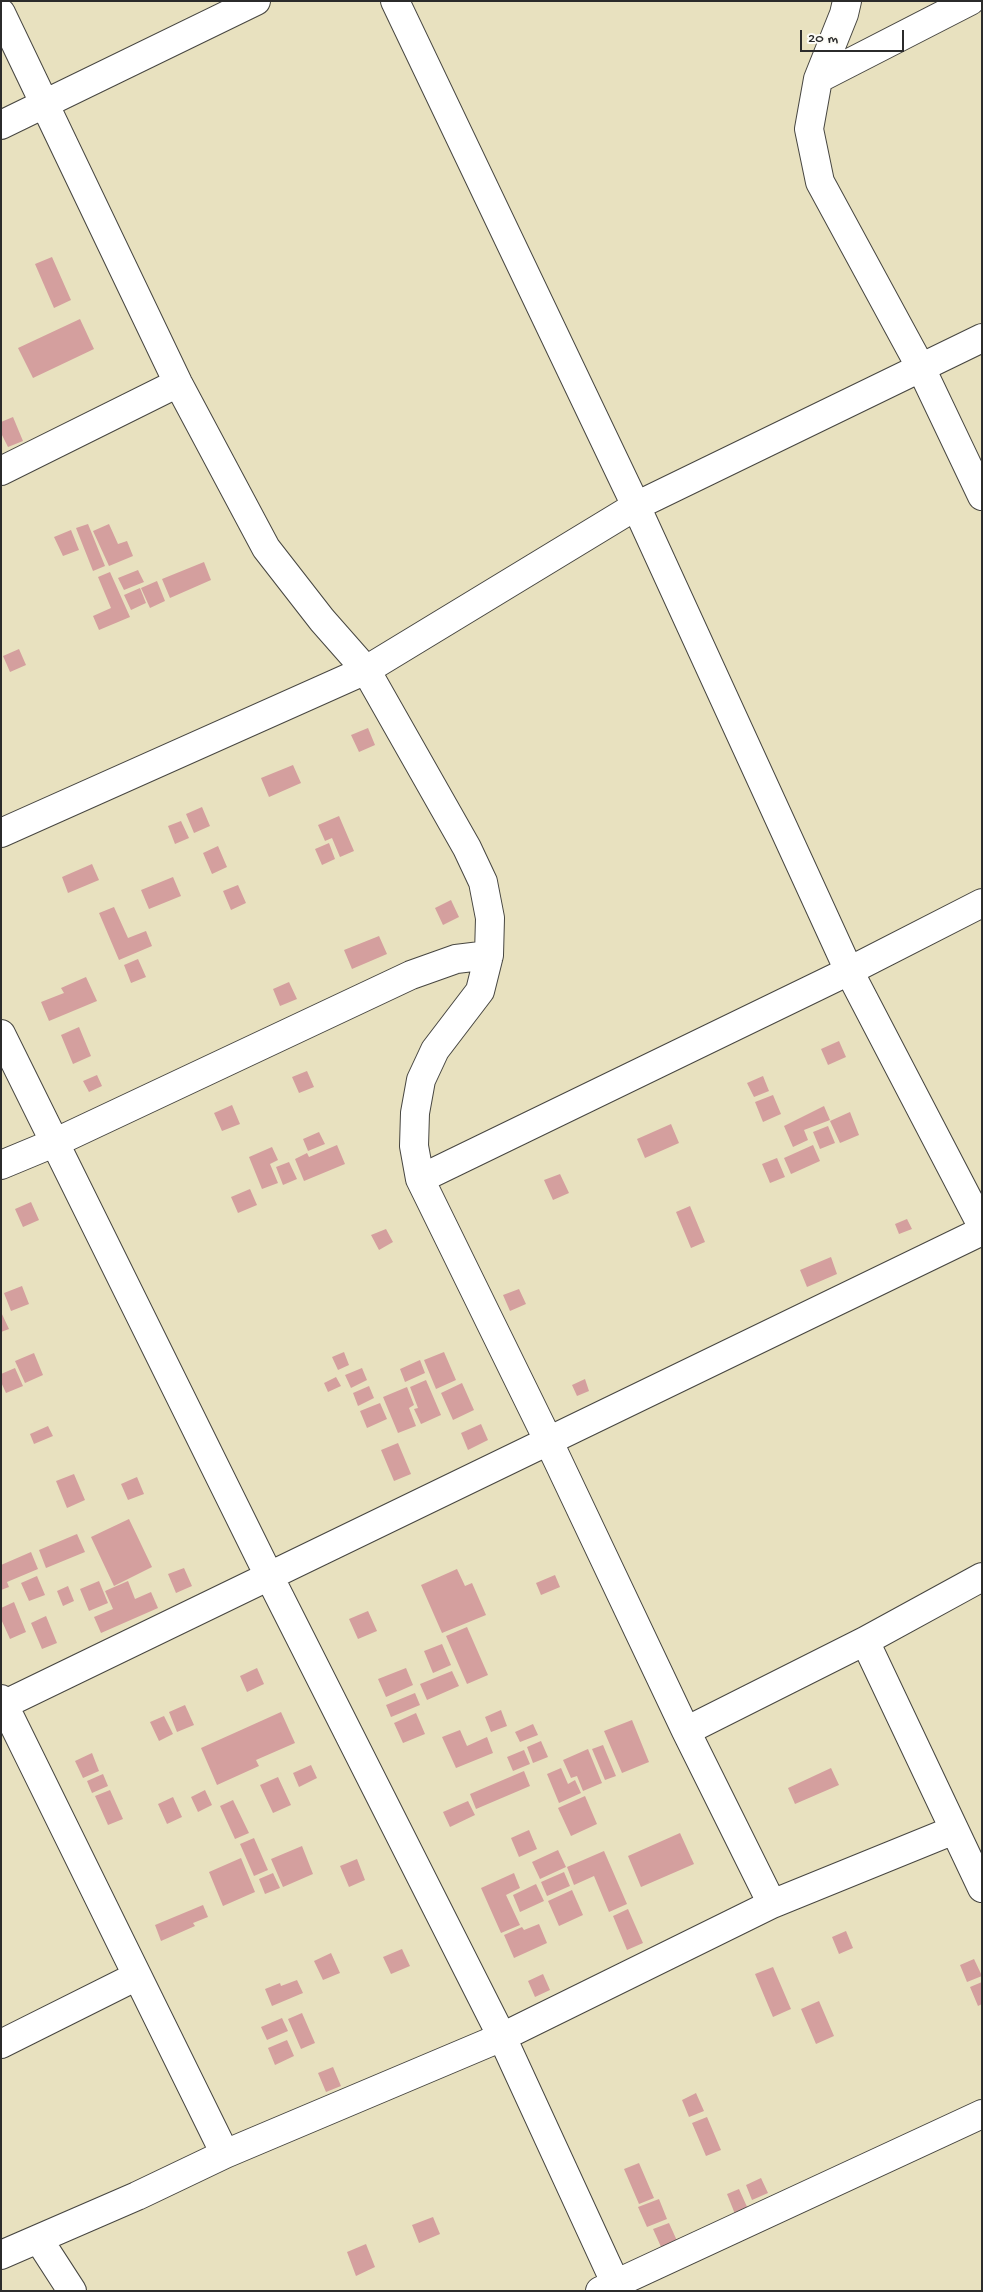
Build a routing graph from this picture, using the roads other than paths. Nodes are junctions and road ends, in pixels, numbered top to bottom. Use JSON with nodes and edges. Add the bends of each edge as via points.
{"nodes":[{"id":1,"x":256,"y":1,"type":"edge"},
{"id":2,"x":395,"y":1,"type":"edge"},
{"id":3,"x":847,"y":1,"type":"edge"},
{"id":4,"x":970,"y":1,"type":"edge"},
{"id":5,"x":1,"y":14,"type":"edge"},
{"id":6,"x":818,"y":79,"type":"junction"},
{"id":7,"x":45,"y":104,"type":"junction"},
{"id":8,"x":1,"y":125,"type":"edge"},
{"id":9,"x":982,"y":338,"type":"edge"},
{"id":10,"x":921,"y":368,"type":"junction"},
{"id":11,"x":178,"y":383,"type":"junction"},
{"id":12,"x":1,"y":471,"type":"edge"},
{"id":13,"x":982,"y":496,"type":"edge"},
{"id":14,"x":636,"y":506,"type":"junction"},
{"id":15,"x":366,"y":670,"type":"junction"},
{"id":16,"x":1,"y":833,"type":"edge"},
{"id":17,"x":982,"y":903,"type":"edge"},
{"id":18,"x":489,"y":955,"type":"junction"},
{"id":19,"x":849,"y":971,"type":"junction"},
{"id":20,"x":1,"y":1034,"type":"edge"},
{"id":21,"x":54,"y":1143,"type":"junction"},
{"id":22,"x":1,"y":1164,"type":"edge"},
{"id":23,"x":420,"y":1179,"type":"junction"},
{"id":24,"x":982,"y":1226,"type":"edge"},
{"id":25,"x":982,"y":1231,"type":"edge"},
{"id":26,"x":548,"y":1440,"type":"junction"},
{"id":27,"x":269,"y":1576,"type":"junction"},
{"id":28,"x":982,"y":1577,"type":"edge"},
{"id":29,"x":865,"y":1641,"type":"junction"},
{"id":30,"x":2,"y":1704,"type":"edge"},
{"id":31,"x":686,"y":1731,"type":"junction"},
{"id":32,"x":954,"y":1830,"type":"junction"},
{"id":33,"x":982,"y":1888,"type":"edge"},
{"id":34,"x":772,"y":1904,"type":"junction"},
{"id":35,"x":138,"y":1976,"type":"junction"},
{"id":36,"x":502,"y":2037,"type":"junction"},
{"id":37,"x":1,"y":2044,"type":"edge"},
{"id":38,"x":982,"y":2114,"type":"edge"},
{"id":39,"x":225,"y":2154,"type":"junction"},
{"id":40,"x":39,"y":2240,"type":"junction"},
{"id":41,"x":1,"y":2256,"type":"edge"},
{"id":42,"x":611,"y":2288,"type":"edge"},
{"id":43,"x":72,"y":2291,"type":"edge"}],
"edges":[{"from":1,"to":7,"type":"street"},
{"from":2,"to":14,"type":"street"},
{"from":3,"to":6,"type":"street"},
{"from":4,"to":6,"type":"street"},
{"from":5,"to":7,"type":"street"},
{"from":6,"to":10,"type":"street","via":[[809,129],[820,182]]},
{"from":7,"to":8,"type":"street"},
{"from":7,"to":11,"type":"street"},
{"from":9,"to":10,"type":"street"},
{"from":10,"to":13,"type":"street"},
{"from":10,"to":14,"type":"street"},
{"from":11,"to":12,"type":"street"},
{"from":11,"to":15,"type":"street","via":[[266,548]]},
{"from":14,"to":15,"type":"street"},
{"from":14,"to":19,"type":"street"},
{"from":15,"to":16,"type":"street"},
{"from":15,"to":18,"type":"street","via":[[483,882],[490,918]]},
{"from":17,"to":19,"type":"street"},
{"from":18,"to":21,"type":"street","via":[[456,960],[411,975]]},
{"from":18,"to":23,"type":"street","via":[[480,991],[435,1050],[421,1080],[414,1113],[414,1146]]},
{"from":19,"to":23,"type":"street"},
{"from":19,"to":24,"type":"street"},
{"from":20,"to":21,"type":"street"},
{"from":21,"to":22,"type":"street"},
{"from":21,"to":27,"type":"street"},
{"from":23,"to":26,"type":"street"},
{"from":25,"to":26,"type":"street"},
{"from":26,"to":27,"type":"street"},
{"from":26,"to":31,"type":"street"},
{"from":27,"to":30,"type":"street"},
{"from":27,"to":36,"type":"street"},
{"from":28,"to":29,"type":"street"},
{"from":29,"to":31,"type":"street"},
{"from":29,"to":32,"type":"street"},
{"from":30,"to":35,"type":"street"},
{"from":31,"to":34,"type":"street"},
{"from":32,"to":33,"type":"street"},
{"from":32,"to":34,"type":"street"},
{"from":34,"to":36,"type":"street"},
{"from":35,"to":37,"type":"street"},
{"from":35,"to":39,"type":"street"},
{"from":36,"to":39,"type":"street"},
{"from":36,"to":42,"type":"street"},
{"from":38,"to":42,"type":"street"},
{"from":39,"to":40,"type":"street"},
{"from":40,"to":41,"type":"street"},
{"from":40,"to":43,"type":"street"}]}
